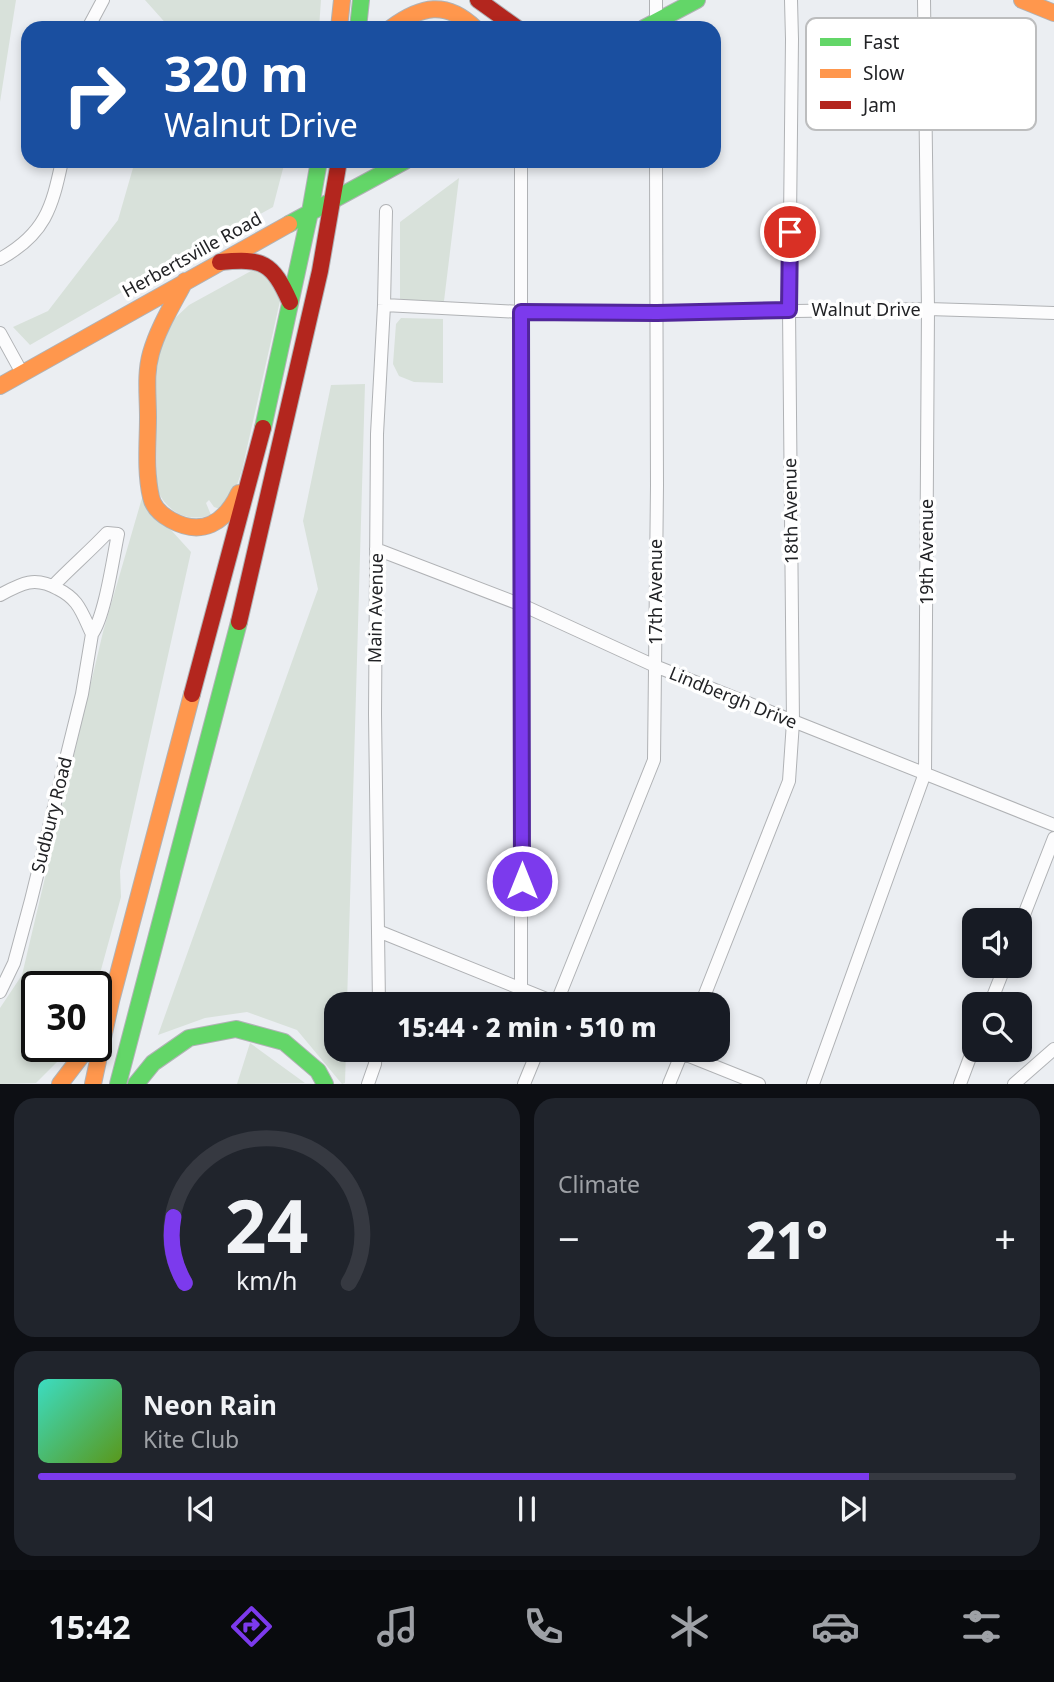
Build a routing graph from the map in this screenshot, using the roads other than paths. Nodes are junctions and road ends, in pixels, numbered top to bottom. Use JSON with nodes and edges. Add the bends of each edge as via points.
{"nodes":[{"id":1,"x":103,"y":0,"type":"edge"},
{"id":2,"x":342,"y":0,"type":"edge"},
{"id":3,"x":361,"y":0,"type":"edge"},
{"id":4,"x":478,"y":0,"type":"edge"},
{"id":5,"x":656,"y":0,"type":"edge"},
{"id":6,"x":697,"y":0,"type":"edge"},
{"id":7,"x":791,"y":0,"type":"edge"},
{"id":8,"x":924,"y":0,"type":"edge"},
{"id":9,"x":1022,"y":0,"type":"edge"},
{"id":10,"x":1054,"y":13,"type":"edge"},
{"id":11,"x":924,"y":18,"type":"edge"},
{"id":12,"x":92,"y":21,"type":"edge"},
{"id":13,"x":340,"y":21,"type":"edge"},
{"id":14,"x":359,"y":21,"type":"edge"},
{"id":15,"x":400,"y":21,"type":"edge"},
{"id":16,"x":467,"y":21,"type":"edge"},
{"id":17,"x":507,"y":21,"type":"edge"},
{"id":18,"x":653,"y":21,"type":"edge"},
{"id":19,"x":661,"y":21,"type":"edge"},
{"id":20,"x":926,"y":130,"type":"edge"},
{"id":21,"x":60,"y":168,"type":"edge"},
{"id":22,"x":317,"y":168,"type":"edge"},
{"id":23,"x":338,"y":168,"type":"edge"},
{"id":24,"x":392,"y":168,"type":"edge"},
{"id":25,"x":520,"y":168,"type":"edge"},
{"id":26,"x":656,"y":168,"type":"edge"},
{"id":27,"x":334,"y":199,"type":"junction"},
{"id":28,"x":386,"y":211,"type":"dead end"},
{"id":29,"x":310,"y":212,"type":"junction"},
{"id":30,"x":0,"y":259,"type":"edge"},
{"id":31,"x":220,"y":262,"type":"junction"},
{"id":32,"x":185,"y":281,"type":"junction"},
{"id":33,"x":290,"y":302,"type":"junction"},
{"id":34,"x":384,"y":305,"type":"junction"},
{"id":35,"x":928,"y":309,"type":"junction"},
{"id":36,"x":789,"y":310,"type":"junction"},
{"id":37,"x":521,"y":312,"type":"junction"},
{"id":38,"x":657,"y":313,"type":"junction"},
{"id":39,"x":1054,"y":313,"type":"edge"},
{"id":40,"x":0,"y":333,"type":"edge"},
{"id":41,"x":22,"y":373,"type":"junction"},
{"id":42,"x":2,"y":381,"type":"edge"},
{"id":43,"x":262,"y":432,"type":"junction"},
{"id":44,"x":376,"y":549,"type":"junction"},
{"id":45,"x":53,"y":586,"type":"junction"},
{"id":46,"x":0,"y":596,"type":"edge"},
{"id":47,"x":522,"y":605,"type":"junction"},
{"id":48,"x":92,"y":634,"type":"junction"},
{"id":49,"x":655,"y":666,"type":"junction"},
{"id":50,"x":793,"y":722,"type":"junction"},
{"id":51,"x":925,"y":773,"type":"junction"},
{"id":52,"x":1054,"y":825,"type":"edge"},
{"id":53,"x":1054,"y":838,"type":"edge"},
{"id":54,"x":1027,"y":908,"type":"edge"},
{"id":55,"x":378,"y":931,"type":"junction"},
{"id":56,"x":521,"y":989,"type":"junction"},
{"id":57,"x":0,"y":992,"type":"edge"},
{"id":58,"x":379,"y":992,"type":"edge"},
{"id":59,"x":528,"y":992,"type":"edge"},
{"id":60,"x":562,"y":992,"type":"edge"},
{"id":61,"x":706,"y":992,"type":"edge"},
{"id":62,"x":112,"y":997,"type":"edge"},
{"id":63,"x":1054,"y":1049,"type":"edge"},
{"id":64,"x":76,"y":1062,"type":"edge"},
{"id":65,"x":98,"y":1062,"type":"edge"},
{"id":66,"x":374,"y":1062,"type":"edge"},
{"id":67,"x":531,"y":1062,"type":"edge"},
{"id":68,"x":533,"y":1062,"type":"edge"},
{"id":69,"x":676,"y":1062,"type":"edge"},
{"id":70,"x":706,"y":1062,"type":"edge"},
{"id":71,"x":968,"y":1062,"type":"edge"},
{"id":72,"x":532,"y":1065,"type":"junction"},
{"id":73,"x":60,"y":1083,"type":"edge"},
{"id":74,"x":93,"y":1083,"type":"edge"},
{"id":75,"x":118,"y":1083,"type":"edge"},
{"id":76,"x":136,"y":1083,"type":"edge"},
{"id":77,"x":325,"y":1083,"type":"edge"},
{"id":78,"x":368,"y":1083,"type":"edge"},
{"id":79,"x":524,"y":1083,"type":"edge"},
{"id":80,"x":669,"y":1083,"type":"edge"},
{"id":81,"x":759,"y":1083,"type":"edge"},
{"id":82,"x":813,"y":1083,"type":"edge"},
{"id":83,"x":960,"y":1083,"type":"edge"},
{"id":84,"x":1014,"y":1083,"type":"edge"}],
"edges":[{"from":1,"to":12,"type":"street"},
{"from":2,"to":13,"type":"main road"},
{"from":3,"to":14,"type":"main road"},
{"from":4,"to":17,"type":"main road"},
{"from":5,"to":18,"type":"street"},
{"from":6,"to":19,"type":"main road"},
{"from":7,"to":36,"type":"street","name":"18th Avenue"},
{"from":8,"to":11,"type":"street","name":"19th Avenue"},
{"from":9,"to":10,"type":"main road"},
{"from":15,"to":16,"type":"main road","via":[[433,7]]},
{"from":20,"to":35,"type":"street","name":"19th Avenue"},
{"from":21,"to":30,"type":"street","via":[[49,212],[21,245]]},
{"from":22,"to":29,"type":"main road"},
{"from":23,"to":27,"type":"main road"},
{"from":24,"to":27,"type":"main road","name":"Herbertsville Road"},
{"from":25,"to":37,"type":"street"},
{"from":26,"to":38,"type":"street","name":"17th Avenue"},
{"from":27,"to":29,"type":"main road","name":"Herbertsville Road"},
{"from":27,"to":75,"type":"main road","via":[[240,619]]},
{"from":28,"to":34,"type":"street","name":"Main Avenue"},
{"from":29,"to":31,"type":"main road","name":"Herbertsville Road"},
{"from":29,"to":33,"type":"main road"},
{"from":31,"to":32,"type":"main road","name":"Herbertsville Road"},
{"from":31,"to":33,"type":"main road","via":[[257,261],[280,278]]},
{"from":32,"to":41,"type":"main road","name":"Herbertsville Road"},
{"from":32,"to":43,"type":"main road","via":[[163,321],[147,367],[151,500],[164,516],[181,526],[217,523],[237,500]]},
{"from":33,"to":43,"type":"main road"},
{"from":34,"to":37,"type":"street","name":"Walnut Drive"},
{"from":34,"to":44,"type":"street","name":"Main Avenue"},
{"from":35,"to":36,"type":"street","name":"Walnut Drive"},
{"from":35,"to":39,"type":"street","name":"Walnut Drive"},
{"from":35,"to":51,"type":"street","name":"19th Avenue"},
{"from":36,"to":38,"type":"street","name":"Walnut Drive"},
{"from":36,"to":50,"type":"street","name":"18th Avenue"},
{"from":37,"to":38,"type":"street","name":"Walnut Drive"},
{"from":37,"to":47,"type":"street"},
{"from":38,"to":49,"type":"street","name":"17th Avenue"},
{"from":40,"to":41,"type":"street"},
{"from":41,"to":42,"type":"main road","name":"Herbertsville Road"},
{"from":43,"to":62,"type":"main road"},
{"from":44,"to":47,"type":"street","name":"Lindbergh Drive"},
{"from":44,"to":55,"type":"street","name":"Main Avenue"},
{"from":45,"to":46,"type":"street","via":[[35,581]]},
{"from":45,"to":48,"type":"street","via":[[76,603]]},
{"from":45,"to":48,"type":"street","via":[[112,534],[103,607]]},
{"from":47,"to":49,"type":"street","name":"Lindbergh Drive"},
{"from":47,"to":56,"type":"street"},
{"from":48,"to":57,"type":"street","name":"Sudbury Road","via":[[32,900],[15,963]]},
{"from":49,"to":50,"type":"street","name":"Lindbergh Drive"},
{"from":49,"to":60,"type":"street","name":"17th Avenue","via":[[654,760]]},
{"from":50,"to":51,"type":"street","name":"Lindbergh Drive"},
{"from":50,"to":61,"type":"street","name":"18th Avenue","via":[[789,781]]},
{"from":51,"to":52,"type":"street","name":"Lindbergh Drive"},
{"from":51,"to":82,"type":"street","name":"19th Avenue"},
{"from":53,"to":54,"type":"street"},
{"from":55,"to":56,"type":"street"},
{"from":55,"to":58,"type":"street","name":"Main Avenue"},
{"from":56,"to":59,"type":"street"},
{"from":63,"to":84,"type":"street"},
{"from":64,"to":73,"type":"main road"},
{"from":65,"to":74,"type":"main road"},
{"from":66,"to":78,"type":"street"},
{"from":67,"to":72,"type":"street"},
{"from":68,"to":72,"type":"street"},
{"from":69,"to":80,"type":"street"},
{"from":70,"to":81,"type":"street"},
{"from":71,"to":83,"type":"street"},
{"from":72,"to":79,"type":"street"},
{"from":76,"to":77,"type":"main road","via":[[153,1063],[189,1038],[236,1029],[284,1042],[318,1071]]}]}
